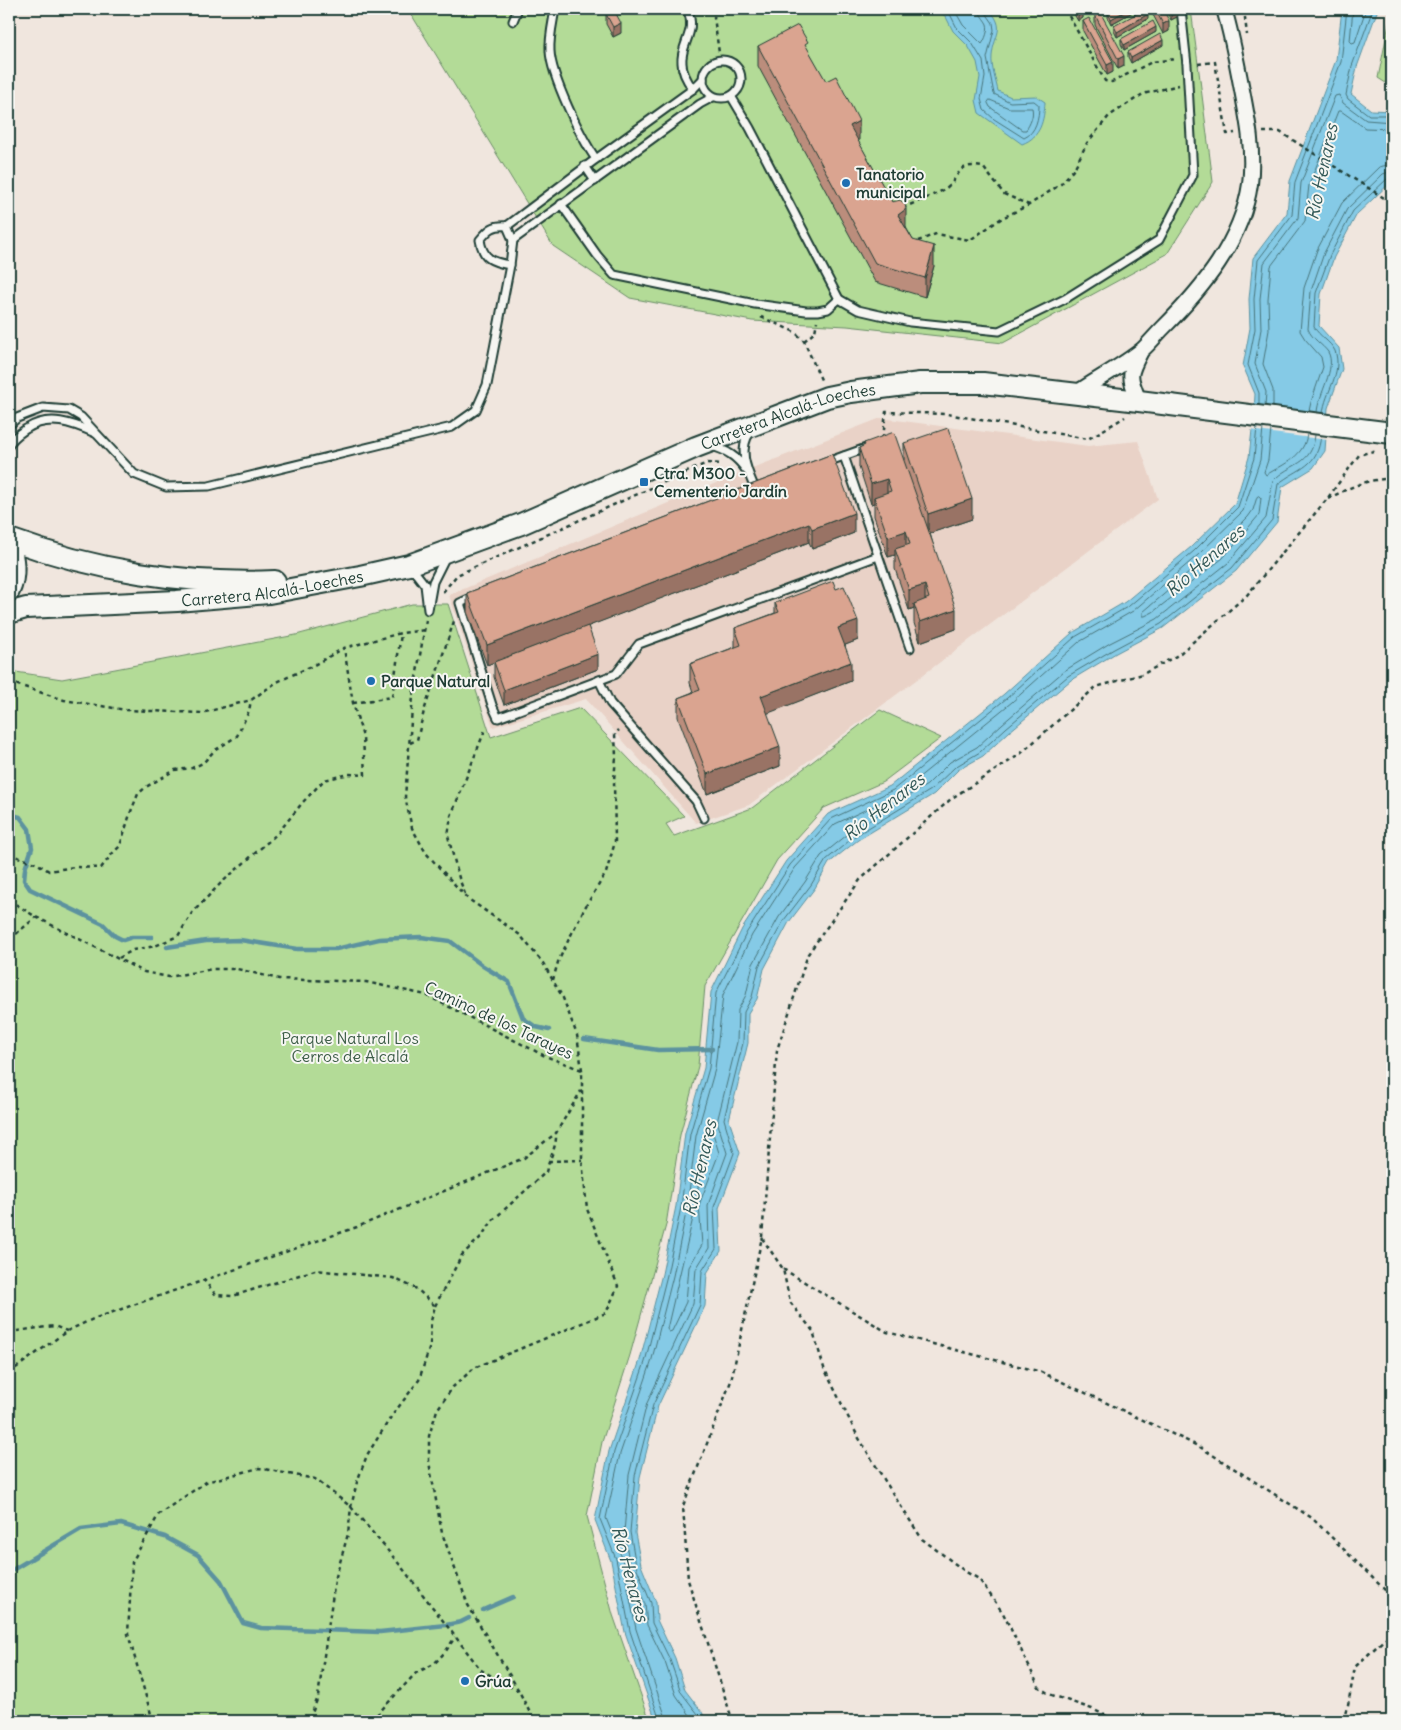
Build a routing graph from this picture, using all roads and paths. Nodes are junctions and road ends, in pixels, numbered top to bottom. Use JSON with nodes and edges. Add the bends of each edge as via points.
{"nodes":[{"id":1,"x":518,"y":9,"type":"edge"},
{"id":2,"x":555,"y":9,"type":"edge"},
{"id":3,"x":687,"y":9,"type":"edge"},
{"id":4,"x":719,"y":9,"type":"edge"},
{"id":5,"x":1066,"y":9,"type":"edge"},
{"id":6,"x":1181,"y":9,"type":"edge"},
{"id":7,"x":1224,"y":9,"type":"edge"},
{"id":8,"x":513,"y":21,"type":"dead end"},
{"id":9,"x":720,"y":60,"type":"junction"},
{"id":10,"x":1186,"y":62,"type":"junction"},
{"id":11,"x":702,"y":79,"type":"junction"},
{"id":12,"x":1188,"y":82,"type":"junction"},
{"id":13,"x":693,"y":89,"type":"junction"},
{"id":14,"x":731,"y":96,"type":"junction"},
{"id":15,"x":714,"y":97,"type":"junction"},
{"id":16,"x":1280,"y":132,"type":"dead end"},
{"id":17,"x":1227,"y":134,"type":"dead end"},
{"id":18,"x":596,"y":159,"type":"junction"},
{"id":19,"x":585,"y":166,"type":"junction"},
{"id":20,"x":595,"y":180,"type":"junction"},
{"id":21,"x":1392,"y":203,"type":"edge"},
{"id":22,"x":562,"y":204,"type":"junction"},
{"id":23,"x":1029,"y":205,"type":"junction"},
{"id":24,"x":899,"y":210,"type":"edge"},
{"id":25,"x":507,"y":226,"type":"junction"},
{"id":26,"x":513,"y":240,"type":"junction"},
{"id":27,"x":918,"y":242,"type":"edge"},
{"id":28,"x":510,"y":265,"type":"junction"},
{"id":29,"x":839,"y":299,"type":"junction"},
{"id":30,"x":755,"y":304,"type":"junction"},
{"id":31,"x":818,"y":311,"type":"junction"},
{"id":32,"x":804,"y":341,"type":"junction"},
{"id":33,"x":1142,"y":350,"type":"junction"},
{"id":34,"x":1075,"y":394,"type":"junction"},
{"id":35,"x":827,"y":397,"type":"junction"},
{"id":36,"x":1138,"y":406,"type":"junction"},
{"id":37,"x":758,"y":422,"type":"junction"},
{"id":38,"x":9,"y":425,"type":"edge"},
{"id":39,"x":1392,"y":433,"type":"edge"},
{"id":40,"x":100,"y":436,"type":"junction"},
{"id":41,"x":882,"y":442,"type":"joint"},
{"id":42,"x":9,"y":445,"type":"edge"},
{"id":43,"x":696,"y":446,"type":"junction"},
{"id":44,"x":1378,"y":449,"type":"dead end"},
{"id":45,"x":844,"y":456,"type":"junction"},
{"id":46,"x":741,"y":462,"type":"junction"},
{"id":47,"x":817,"y":466,"type":"edge"},
{"id":48,"x":747,"y":471,"type":"junction"},
{"id":49,"x":1392,"y":479,"type":"edge"},
{"id":50,"x":764,"y":486,"type":"edge"},
{"id":51,"x":755,"y":489,"type":"junction"},
{"id":52,"x":746,"y":493,"type":"edge"},
{"id":53,"x":1326,"y":500,"type":"junction"},
{"id":54,"x":9,"y":539,"type":"edge"},
{"id":55,"x":448,"y":551,"type":"junction"},
{"id":56,"x":878,"y":556,"type":"junction"},
{"id":57,"x":409,"y":565,"type":"junction"},
{"id":58,"x":360,"y":576,"type":"junction"},
{"id":59,"x":9,"y":590,"type":"edge"},
{"id":60,"x":484,"y":592,"type":"edge"},
{"id":61,"x":460,"y":603,"type":"junction"},
{"id":62,"x":428,"y":610,"type":"junction"},
{"id":63,"x":9,"y":613,"type":"edge"},
{"id":64,"x":425,"y":630,"type":"junction"},
{"id":65,"x":401,"y":633,"type":"junction"},
{"id":66,"x":344,"y":648,"type":"junction"},
{"id":67,"x":910,"y":648,"type":"dead end"},
{"id":68,"x":599,"y":680,"type":"junction"},
{"id":69,"x":9,"y":682,"type":"edge"},
{"id":70,"x":251,"y":700,"type":"junction"},
{"id":71,"x":353,"y":703,"type":"junction"},
{"id":72,"x":628,"y":722,"type":"junction"},
{"id":73,"x":485,"y":730,"type":"dead end"},
{"id":74,"x":410,"y":744,"type":"junction"},
{"id":75,"x":704,"y":818,"type":"dead end"},
{"id":76,"x":9,"y":854,"type":"edge"},
{"id":77,"x":467,"y":898,"type":"junction"},
{"id":78,"x":9,"y":900,"type":"edge"},
{"id":79,"x":36,"y":917,"type":"junction"},
{"id":80,"x":9,"y":938,"type":"edge"},
{"id":81,"x":119,"y":958,"type":"junction"},
{"id":82,"x":553,"y":980,"type":"junction"},
{"id":83,"x":582,"y":1070,"type":"junction"},
{"id":84,"x":582,"y":1090,"type":"junction"},
{"id":85,"x":556,"y":1133,"type":"junction"},
{"id":86,"x":582,"y":1160,"type":"junction"},
{"id":87,"x":548,"y":1162,"type":"junction"},
{"id":88,"x":762,"y":1237,"type":"junction"},
{"id":89,"x":783,"y":1269,"type":"junction"},
{"id":90,"x":203,"y":1279,"type":"junction"},
{"id":91,"x":435,"y":1306,"type":"junction"},
{"id":92,"x":9,"y":1332,"type":"edge"},
{"id":93,"x":67,"y":1332,"type":"junction"},
{"id":94,"x":9,"y":1373,"type":"edge"},
{"id":95,"x":351,"y":1507,"type":"junction"},
{"id":96,"x":1392,"y":1597,"type":"edge"},
{"id":97,"x":1392,"y":1624,"type":"edge"},
{"id":98,"x":455,"y":1637,"type":"junction"},
{"id":99,"x":519,"y":1691,"type":"junction"},
{"id":100,"x":154,"y":1721,"type":"edge"},
{"id":101,"x":309,"y":1721,"type":"edge"},
{"id":102,"x":371,"y":1721,"type":"edge"},
{"id":103,"x":534,"y":1721,"type":"edge"},
{"id":104,"x":735,"y":1721,"type":"edge"},
{"id":105,"x":1116,"y":1721,"type":"edge"},
{"id":106,"x":1345,"y":1721,"type":"edge"}],
"edges":[{"from":1,"to":8,"type":"lane"},
{"from":2,"to":18,"type":"lane","via":[[550,52],[554,73]]},
{"from":3,"to":13,"type":"lane","via":[[691,27],[681,62]]},
{"from":4,"to":9,"type":"path","via":[[714,17]]},
{"from":5,"to":10,"type":"path","via":[[1105,81],[1112,82],[1152,62]]},
{"from":6,"to":10,"type":"lane"},
{"from":7,"to":33,"type":"street","via":[[1250,133],[1250,185],[1232,238],[1216,264],[1186,306]]},
{"from":9,"to":11,"type":"lane","via":[[708,66]]},
{"from":9,"to":14,"type":"lane","via":[[734,64],[742,77],[737,92]]},
{"from":10,"to":12,"type":"lane"},
{"from":10,"to":17,"type":"path","via":[[1215,62]]},
{"from":11,"to":13,"type":"lane"},
{"from":11,"to":15,"type":"lane","via":[[705,90]]},
{"from":12,"to":23,"type":"path","via":[[1143,94],[1109,116],[1061,184]]},
{"from":12,"to":29,"type":"lane","via":[[1193,175],[1159,240],[1073,294],[999,331],[910,322],[858,310]]},
{"from":13,"to":18,"type":"lane"},
{"from":14,"to":15,"type":"lane"},
{"from":14,"to":29,"type":"lane"},
{"from":15,"to":20,"type":"lane"},
{"from":16,"to":21,"type":"path"},
{"from":18,"to":19,"type":"lane"},
{"from":19,"to":20,"type":"lane"},
{"from":19,"to":25,"type":"lane"},
{"from":20,"to":22,"type":"lane"},
{"from":22,"to":26,"type":"lane"},
{"from":22,"to":30,"type":"lane","via":[[596,254],[614,274]]},
{"from":23,"to":24,"type":"path","via":[[1004,194],[983,167],[971,165],[960,171],[946,188]]},
{"from":23,"to":27,"type":"path","via":[[1002,218],[970,240],[936,234]]},
{"from":25,"to":26,"type":"lane"},
{"from":25,"to":28,"type":"lane","via":[[497,225],[480,240],[487,257]]},
{"from":26,"to":28,"type":"lane"},
{"from":28,"to":40,"type":"lane","via":[[487,385],[476,410],[452,427],[209,486],[166,487],[134,474]]},
{"from":29,"to":31,"type":"lane","via":[[828,309]]},
{"from":30,"to":31,"type":"lane"},
{"from":30,"to":32,"type":"path","via":[[753,314],[778,323]]},
{"from":31,"to":32,"type":"path","via":[[815,332]]},
{"from":32,"to":35,"type":"path"},
{"from":33,"to":34,"type":"street"},
{"from":33,"to":36,"type":"street","via":[[1130,371]]},
{"from":34,"to":35,"type":"main road","name":"Carretera Alcalá-Loeches","via":[[982,383],[920,383]]},
{"from":34,"to":36,"type":"main road","name":"Carretera Alcalá-Loeches"},
{"from":35,"to":37,"type":"main road","name":"Carretera Alcalá-Loeches"},
{"from":36,"to":39,"type":"main road","name":"Carretera Alcalá-Loeches"},
{"from":36,"to":41,"type":"path","via":[[1088,438],[947,414],[886,412]]},
{"from":37,"to":43,"type":"main road","name":"Carretera Alcalá-Loeches"},
{"from":37,"to":48,"type":"lane","via":[[744,446]]},
{"from":38,"to":40,"type":"lane","via":[[17,418],[43,408],[69,410]]},
{"from":40,"to":42,"type":"lane","via":[[76,425],[54,420],[34,424],[13,438]]},
{"from":41,"to":45,"type":"lane"},
{"from":43,"to":46,"type":"lane","via":[[727,451]]},
{"from":43,"to":55,"type":"main road","name":"Carretera Alcalá-Loeches","via":[[521,524]]},
{"from":44,"to":53,"type":"path","via":[[1359,456]]},
{"from":45,"to":47,"type":"lane"},
{"from":45,"to":56,"type":"lane"},
{"from":46,"to":48,"type":"lane"},
{"from":46,"to":62,"type":"path","via":[[707,463],[457,575]]},
{"from":48,"to":51,"type":"lane"},
{"from":49,"to":53,"type":"path","via":[[1354,485]]},
{"from":50,"to":51,"type":"lane"},
{"from":51,"to":52,"type":"lane"},
{"from":53,"to":88,"type":"path","via":[[1247,594],[1178,655],[1143,674],[1096,687],[1019,755],[952,798],[860,880],[808,954],[777,1050]]},
{"from":54,"to":58,"type":"main road","name":"Carretera Alcalá-Loeches","via":[[94,565],[179,579],[268,581]]},
{"from":54,"to":59,"type":"main road","via":[[14,561]]},
{"from":55,"to":57,"type":"main road","name":"Carretera Alcalá-Loeches"},
{"from":55,"to":62,"type":"lane","via":[[434,582]]},
{"from":56,"to":67,"type":"lane"},
{"from":56,"to":68,"type":"lane","via":[[639,644],[616,674]]},
{"from":57,"to":58,"type":"main road","name":"Carretera Alcalá-Loeches"},
{"from":57,"to":62,"type":"lane","via":[[425,585]]},
{"from":58,"to":63,"type":"main road","name":"Carretera Alcalá-Loeches","via":[[269,593],[26,608]]},
{"from":60,"to":61,"type":"lane"},
{"from":61,"to":68,"type":"lane","via":[[498,718]]},
{"from":61,"to":74,"type":"path","via":[[417,740]]},
{"from":62,"to":64,"type":"path"},
{"from":64,"to":65,"type":"path"},
{"from":64,"to":74,"type":"path","via":[[413,696]]},
{"from":65,"to":66,"type":"path"},
{"from":65,"to":71,"type":"path","via":[[392,697]]},
{"from":66,"to":70,"type":"path","via":[[276,682]]},
{"from":66,"to":71,"type":"path"},
{"from":68,"to":72,"type":"lane","via":[[610,703]]},
{"from":69,"to":70,"type":"path","via":[[64,700],[126,710],[202,714]]},
{"from":70,"to":76,"type":"path","via":[[237,736],[214,751],[203,763],[175,770],[138,794],[120,846],[101,868],[74,867],[49,871]]},
{"from":71,"to":81,"type":"path","via":[[362,737],[365,775],[349,774],[324,780],[278,833],[192,913],[178,936],[156,946],[133,950]]},
{"from":72,"to":75,"type":"lane","via":[[696,802]]},
{"from":72,"to":82,"type":"path","via":[[615,734],[614,842],[606,873],[566,944]]},
{"from":73,"to":77,"type":"path","via":[[451,816],[448,836]]},
{"from":74,"to":77,"type":"path","via":[[406,797],[412,828],[426,853]]},
{"from":77,"to":82,"type":"path","via":[[520,935]]},
{"from":78,"to":79,"type":"path","name":"Camino de los Tarayes"},
{"from":79,"to":80,"type":"path"},
{"from":79,"to":81,"type":"path","name":"Camino de los Tarayes"},
{"from":81,"to":83,"type":"path","name":"Camino de los Tarayes","via":[[144,972],[169,977],[212,969],[237,969],[279,980],[366,982],[426,995],[545,1056]]},
{"from":82,"to":83,"type":"path","via":[[577,1035]]},
{"from":83,"to":84,"type":"path"},
{"from":84,"to":85,"type":"path"},
{"from":84,"to":86,"type":"path"},
{"from":85,"to":87,"type":"path","via":[[557,1141]]},
{"from":85,"to":90,"type":"path","via":[[524,1158],[357,1227]]},
{"from":86,"to":87,"type":"path"},
{"from":86,"to":99,"type":"path","via":[[586,1209],[618,1286],[606,1313],[474,1368],[453,1387],[438,1410],[428,1436],[428,1462],[442,1533],[468,1605]]},
{"from":87,"to":91,"type":"path","via":[[546,1172],[494,1219],[462,1255]]},
{"from":88,"to":89,"type":"path"},
{"from":88,"to":104,"type":"path","via":[[731,1381],[682,1506],[688,1580]]},
{"from":89,"to":96,"type":"path","via":[[887,1332],[1041,1372],[1200,1447],[1312,1518]]},
{"from":89,"to":105,"type":"path","via":[[790,1302],[813,1332],[824,1368],[858,1436],[922,1540],[979,1579],[1002,1613],[1039,1687]]},
{"from":90,"to":91,"type":"path","via":[[216,1294],[233,1296],[315,1270],[393,1278],[417,1289]]},
{"from":90,"to":93,"type":"path","via":[[92,1319]]},
{"from":91,"to":95,"type":"path","via":[[430,1346],[419,1380],[367,1455]]},
{"from":92,"to":93,"type":"path","via":[[54,1326]]},
{"from":93,"to":94,"type":"path"},
{"from":95,"to":98,"type":"path"},
{"from":95,"to":100,"type":"path","via":[[315,1480],[258,1468],[206,1482],[159,1514],[132,1562],[128,1634]]},
{"from":95,"to":101,"type":"path","via":[[348,1534],[335,1580],[318,1697]]},
{"from":97,"to":106,"type":"path","via":[[1391,1633],[1355,1668]]},
{"from":98,"to":99,"type":"path","via":[[480,1670]]},
{"from":98,"to":102,"type":"path","via":[[434,1664],[416,1673]]},
{"from":99,"to":103,"type":"path"}]}
